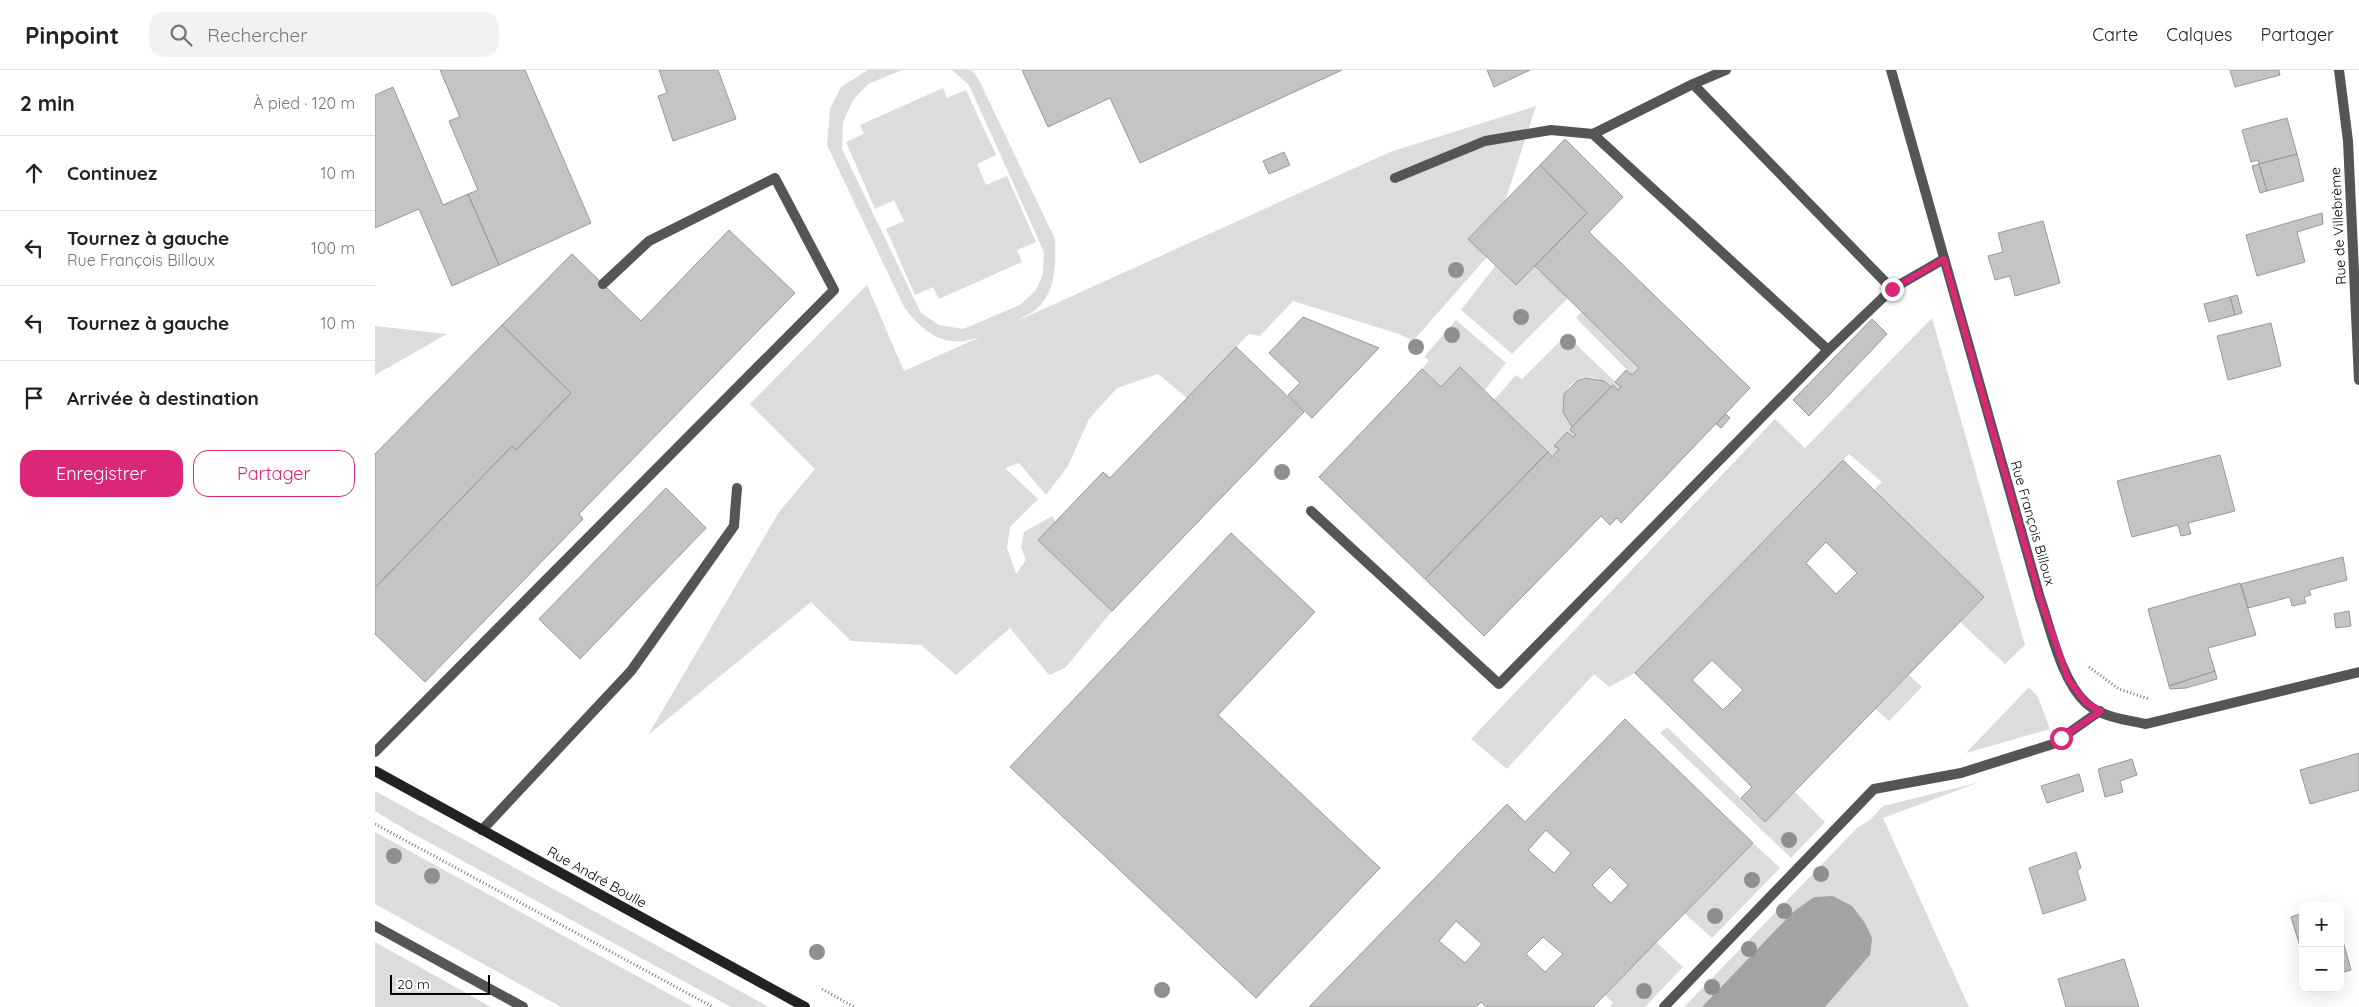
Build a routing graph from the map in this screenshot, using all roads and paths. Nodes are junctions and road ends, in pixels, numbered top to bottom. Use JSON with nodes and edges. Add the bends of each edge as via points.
{"nodes":[{"id":1,"x":1726,"y":70,"type":"edge"},
{"id":2,"x":1891,"y":70,"type":"edge"},
{"id":3,"x":2339,"y":70,"type":"edge"},
{"id":4,"x":1693,"y":84,"type":"junction"},
{"id":5,"x":1593,"y":134,"type":"junction"},
{"id":6,"x":1395,"y":178,"type":"dead end"},
{"id":7,"x":1944,"y":259,"type":"junction"},
{"id":8,"x":603,"y":284,"type":"dead end"},
{"id":9,"x":1892,"y":289,"type":"junction"},
{"id":10,"x":1828,"y":350,"type":"junction"},
{"id":11,"x":2359,"y":380,"type":"edge"},
{"id":12,"x":737,"y":488,"type":"dead end"},
{"id":13,"x":1311,"y":511,"type":"dead end"},
{"id":14,"x":2086,"y":660,"type":"dead end"},
{"id":15,"x":2359,"y":672,"type":"edge"},
{"id":16,"x":2151,"y":699,"type":"dead end"},
{"id":17,"x":2101,"y":711,"type":"junction"},
{"id":18,"x":375,"y":752,"type":"edge"},
{"id":19,"x":375,"y":771,"type":"edge"},
{"id":20,"x":375,"y":824,"type":"edge"},
{"id":21,"x":482,"y":830,"type":"junction"},
{"id":22,"x":375,"y":926,"type":"edge"},
{"id":23,"x":523,"y":1007,"type":"edge"},
{"id":24,"x":713,"y":1007,"type":"edge"},
{"id":25,"x":805,"y":1007,"type":"edge"},
{"id":26,"x":1664,"y":1007,"type":"edge"}],
"edges":[{"from":1,"to":4,"type":"street"},
{"from":2,"to":7,"type":"street","name":"Rue François Billoux"},
{"from":3,"to":11,"type":"street","name":"Rue de Villebrème","via":[[2349,141]]},
{"from":4,"to":5,"type":"street"},
{"from":4,"to":9,"type":"street"},
{"from":5,"to":6,"type":"street","via":[[1551,130],[1485,141]]},
{"from":5,"to":10,"type":"street"},
{"from":7,"to":9,"type":"street"},
{"from":7,"to":17,"type":"street","name":"Rue François Billoux","via":[[2040,598],[2068,679],[2086,703]]},
{"from":8,"to":18,"type":"street","via":[[649,241],[775,178],[834,290]]},
{"from":9,"to":10,"type":"street"},
{"from":10,"to":13,"type":"street","via":[[1499,684]]},
{"from":12,"to":21,"type":"street","via":[[734,526],[631,670]]},
{"from":14,"to":16,"type":"path","via":[[2090,668],[2119,688]]},
{"from":15,"to":17,"type":"street","name":"Rue François Billoux","via":[[2146,724],[2113,718]]},
{"from":17,"to":26,"type":"street","via":[[2053,744],[1961,773],[1874,789]]},
{"from":19,"to":21,"type":"street","name":"Rue André Boulle"},
{"from":20,"to":24,"type":"path"},
{"from":21,"to":25,"type":"street","name":"Rue André Boulle"},
{"from":22,"to":23,"type":"street"}]}
